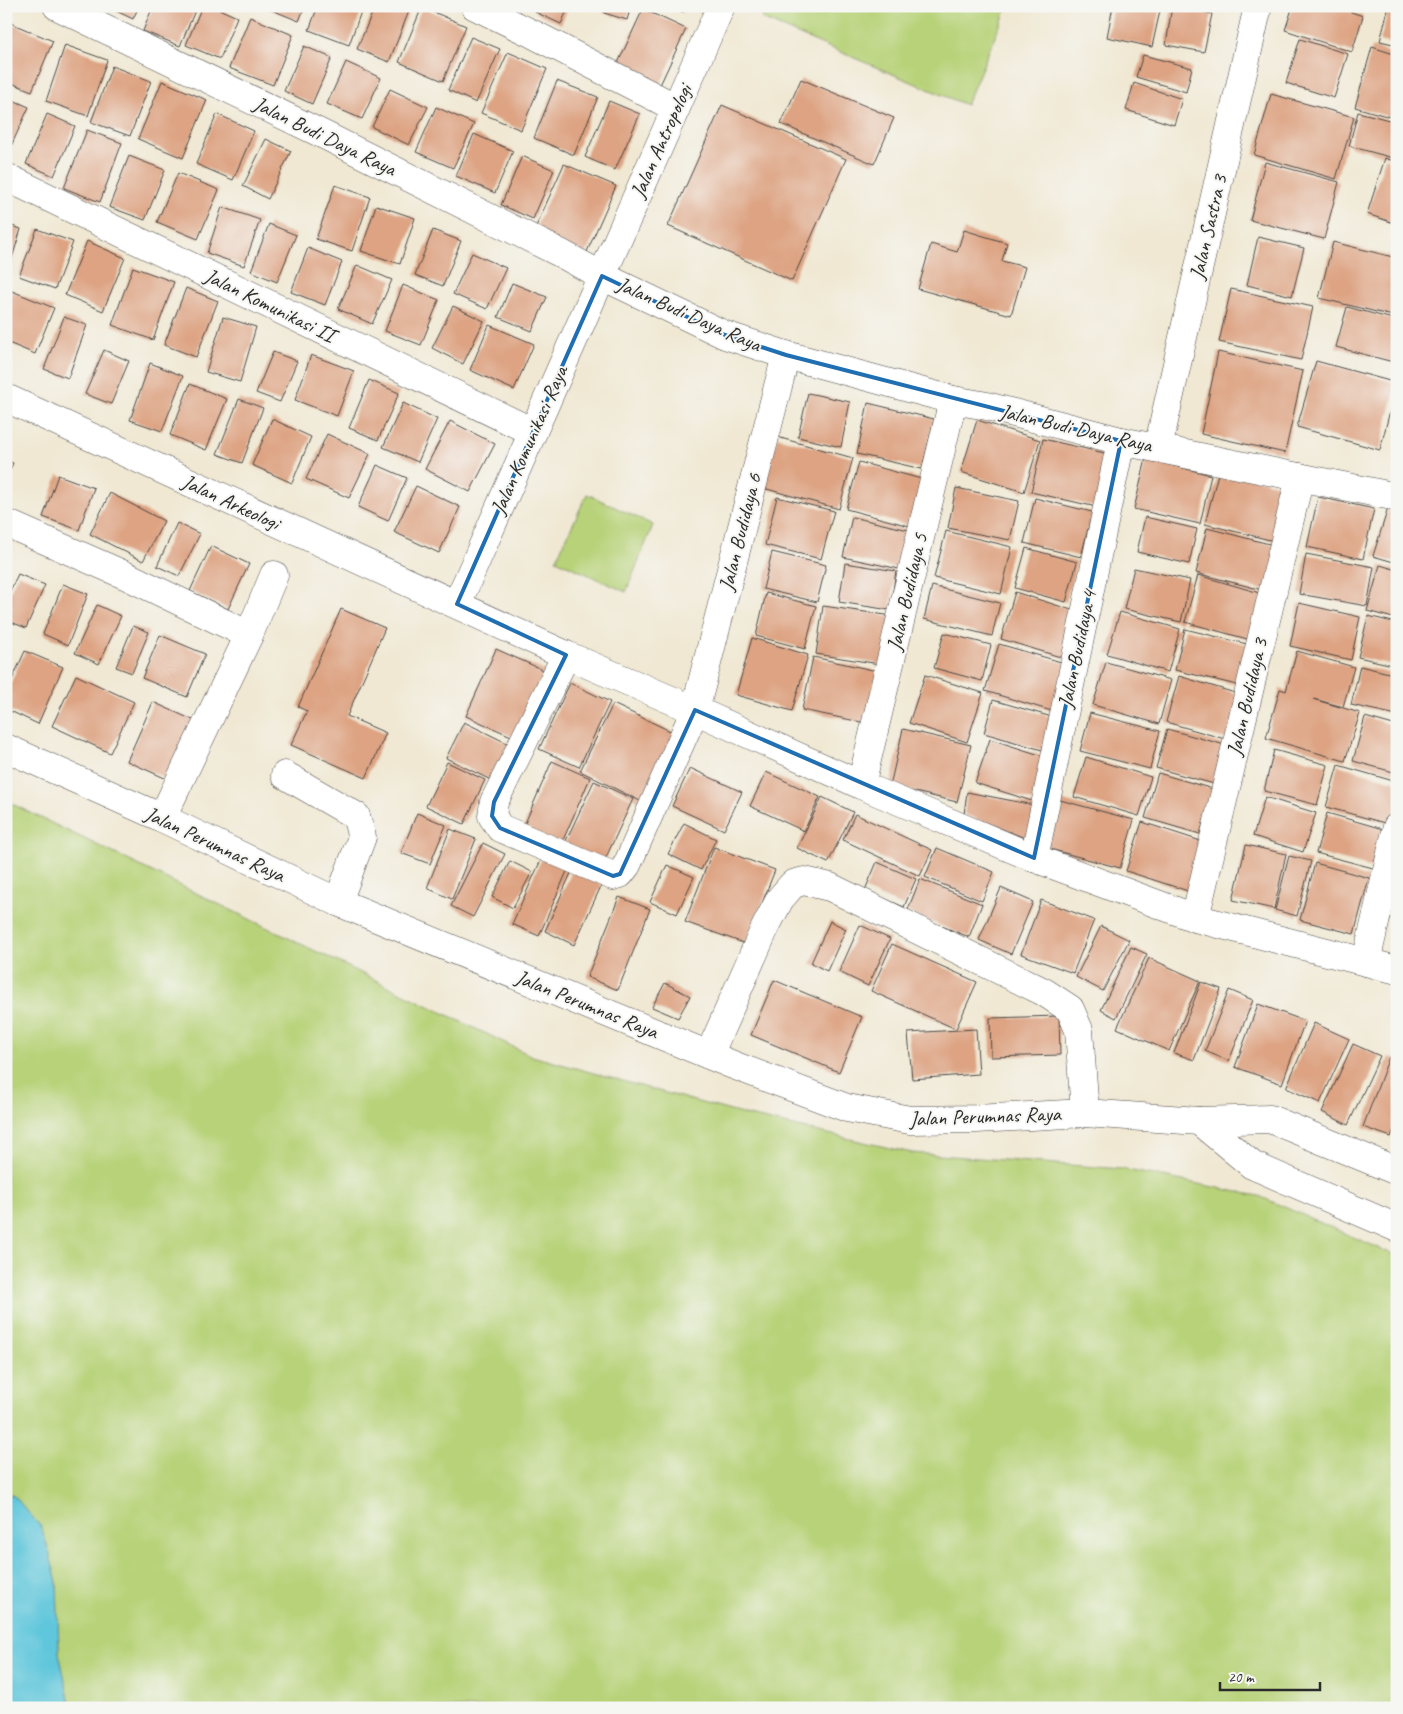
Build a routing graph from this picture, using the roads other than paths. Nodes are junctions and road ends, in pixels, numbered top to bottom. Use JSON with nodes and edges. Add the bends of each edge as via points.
{"nodes":[{"id":1,"x":57,"y":6,"type":"edge"},
{"id":2,"x":475,"y":6,"type":"edge"},
{"id":3,"x":722,"y":6,"type":"edge"},
{"id":4,"x":1258,"y":6,"type":"edge"},
{"id":5,"x":676,"y":108,"type":"junction"},
{"id":6,"x":6,"y":177,"type":"edge"},
{"id":7,"x":602,"y":276,"type":"junction"},
{"id":8,"x":786,"y":355,"type":"junction"},
{"id":9,"x":6,"y":398,"type":"edge"},
{"id":10,"x":953,"y":400,"type":"junction"},
{"id":11,"x":533,"y":432,"type":"junction"},
{"id":12,"x":1121,"y":441,"type":"junction"},
{"id":13,"x":1158,"y":448,"type":"junction"},
{"id":14,"x":1300,"y":477,"type":"junction"},
{"id":15,"x":1396,"y":496,"type":"edge"},
{"id":16,"x":6,"y":523,"type":"edge"},
{"id":17,"x":274,"y":575,"type":"dead end"},
{"id":18,"x":457,"y":604,"type":"junction"},
{"id":19,"x":249,"y":635,"type":"junction"},
{"id":20,"x":566,"y":655,"type":"junction"},
{"id":21,"x":695,"y":710,"type":"junction"},
{"id":22,"x":6,"y":748,"type":"edge"},
{"id":23,"x":285,"y":775,"type":"dead end"},
{"id":24,"x":862,"y":785,"type":"junction"},
{"id":25,"x":162,"y":818,"type":"junction"},
{"id":26,"x":1397,"y":827,"type":"edge"},
{"id":27,"x":1034,"y":858,"type":"junction"},
{"id":28,"x":338,"y":902,"type":"junction"},
{"id":29,"x":1195,"y":918,"type":"junction"},
{"id":30,"x":1366,"y":962,"type":"junction"},
{"id":31,"x":1397,"y":970,"type":"edge"},
{"id":32,"x":709,"y":1055,"type":"junction"},
{"id":33,"x":1085,"y":1113,"type":"junction"},
{"id":34,"x":1200,"y":1121,"type":"junction"},
{"id":35,"x":1397,"y":1171,"type":"edge"},
{"id":36,"x":1397,"y":1228,"type":"edge"}],
"edges":[{"from":1,"to":7,"type":"street","name":"Jalan Budi Daya Raya","via":[[318,132]]},
{"from":2,"to":5,"type":"street"},
{"from":3,"to":5,"type":"street","name":"Jalan Antropologi"},
{"from":4,"to":13,"type":"street","name":"Jalan Sastra 3"},
{"from":5,"to":7,"type":"street","name":"Jalan Antropologi"},
{"from":6,"to":11,"type":"street","name":"Jalan Komunikasi II"},
{"from":7,"to":8,"type":"street","name":"Jalan Budi Daya Raya","via":[[725,335]]},
{"from":7,"to":11,"type":"street","name":"Jalan Komunikasi Raya"},
{"from":8,"to":10,"type":"street","name":"Jalan Budi Daya Raya"},
{"from":8,"to":21,"type":"street","name":"Jalan Budidaya 6"},
{"from":9,"to":18,"type":"street","name":"Jalan Arkeologi"},
{"from":10,"to":12,"type":"street","name":"Jalan Budi Daya Raya"},
{"from":10,"to":24,"type":"street","name":"Jalan Budidaya 5"},
{"from":11,"to":18,"type":"street","name":"Jalan Komunikasi Raya"},
{"from":12,"to":13,"type":"street","name":"Jalan Budi Daya Raya"},
{"from":12,"to":27,"type":"street","name":"Jalan Budidaya 4"},
{"from":13,"to":14,"type":"street","name":"Jalan Budi Daya Raya"},
{"from":14,"to":15,"type":"street","name":"Jalan Budi Daya Raya"},
{"from":14,"to":29,"type":"street","name":"Jalan Budidaya 3"},
{"from":16,"to":19,"type":"street","via":[[127,576]]},
{"from":17,"to":19,"type":"street"},
{"from":18,"to":20,"type":"street","name":"Jalan Arkeologi"},
{"from":19,"to":25,"type":"street"},
{"from":20,"to":21,"type":"street","name":"Jalan Arkeologi"},
{"from":20,"to":21,"type":"street","name":"Jalan Budidaya 6","via":[[494,802],[492,816],[500,828],[612,876],[620,874],[627,865]]},
{"from":21,"to":24,"type":"street","name":"Jalan Arkeologi"},
{"from":22,"to":25,"type":"street","name":"Jalan Perumnas Raya"},
{"from":23,"to":28,"type":"street","via":[[356,816],[362,836]]},
{"from":24,"to":27,"type":"street","name":"Jalan Arkeologi"},
{"from":25,"to":28,"type":"street","name":"Jalan Perumnas Raya"},
{"from":26,"to":30,"type":"street"},
{"from":27,"to":29,"type":"street","name":"Jalan Arkeologi"},
{"from":28,"to":32,"type":"street","name":"Jalan Perumnas Raya"},
{"from":29,"to":30,"type":"street","name":"Jalan Arkeologi"},
{"from":30,"to":31,"type":"street","name":"Jalan Arkeologi"},
{"from":32,"to":33,"type":"street","name":"Jalan Perumnas Raya","via":[[847,1108],[910,1120]]},
{"from":32,"to":33,"type":"street","via":[[780,899],[793,884],[804,881],[830,887],[1044,992],[1070,1010],[1079,1030]]},
{"from":33,"to":34,"type":"street","name":"Jalan Perumnas Raya"},
{"from":34,"to":35,"type":"street","name":"Jalan Perumnas Raya","via":[[1270,1119]]},
{"from":34,"to":36,"type":"street","via":[[1252,1165]]}]}
